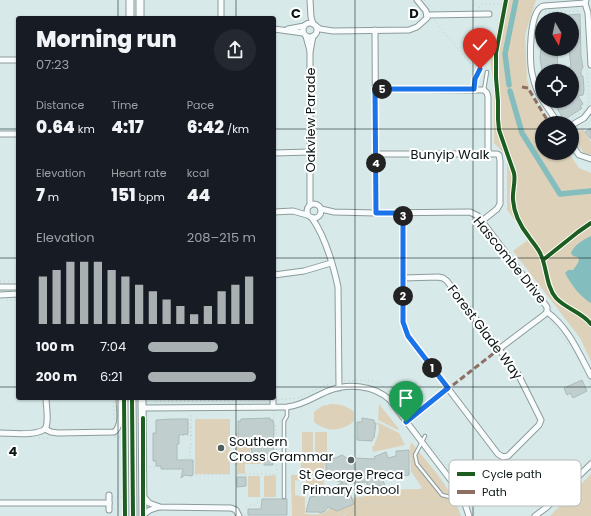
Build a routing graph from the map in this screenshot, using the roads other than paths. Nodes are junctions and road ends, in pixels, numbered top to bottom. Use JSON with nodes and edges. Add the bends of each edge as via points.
{"nodes":[{"id":1,"x":130,"y":0,"type":"edge"},
{"id":2,"x":140,"y":0,"type":"edge"},
{"id":3,"x":220,"y":0,"type":"edge"},
{"id":4,"x":417,"y":0,"type":"edge"},
{"id":5,"x":585,"y":2,"type":"edge"},
{"id":6,"x":310,"y":3,"type":"edge"},
{"id":7,"x":489,"y":14,"type":"dead end"},
{"id":8,"x":427,"y":15,"type":"junction"},
{"id":9,"x":130,"y":16,"type":"edge"},
{"id":10,"x":140,"y":16,"type":"edge"},
{"id":11,"x":221,"y":16,"type":"edge"},
{"id":12,"x":305,"y":25,"type":"junction"},
{"id":13,"x":314,"y":25,"type":"junction"},
{"id":14,"x":276,"y":29,"type":"edge"},
{"id":15,"x":281,"y":30,"type":"junction"},
{"id":16,"x":375,"y":30,"type":"junction"},
{"id":17,"x":333,"y":31,"type":"junction"},
{"id":18,"x":305,"y":35,"type":"junction"},
{"id":19,"x":314,"y":36,"type":"junction"},
{"id":20,"x":310,"y":52,"type":"junction"},
{"id":21,"x":0,"y":60,"type":"edge"},
{"id":22,"x":16,"y":60,"type":"edge"},
{"id":23,"x":589,"y":64,"type":"edge"},
{"id":24,"x":486,"y":72,"type":"dead end"},
{"id":25,"x":535,"y":86,"type":"edge"},
{"id":26,"x":375,"y":89,"type":"junction"},
{"id":27,"x":484,"y":90,"type":"junction"},
{"id":28,"x":588,"y":108,"type":"edge"},
{"id":29,"x":579,"y":121,"type":"edge"},
{"id":30,"x":0,"y":134,"type":"edge"},
{"id":31,"x":16,"y":134,"type":"edge"},
{"id":32,"x":310,"y":152,"type":"junction"},
{"id":33,"x":276,"y":153,"type":"edge"},
{"id":34,"x":488,"y":153,"type":"junction"},
{"id":35,"x":376,"y":154,"type":"junction"},
{"id":36,"x":579,"y":155,"type":"edge"},
{"id":37,"x":591,"y":159,"type":"edge"},
{"id":38,"x":311,"y":188,"type":"junction"},
{"id":39,"x":316,"y":204,"type":"junction"},
{"id":40,"x":309,"y":207,"type":"junction"},
{"id":41,"x":293,"y":211,"type":"junction"},
{"id":42,"x":276,"y":212,"type":"edge"},
{"id":43,"x":320,"y":213,"type":"junction"},
{"id":44,"x":376,"y":213,"type":"junction"},
{"id":45,"x":403,"y":213,"type":"junction"},
{"id":46,"x":307,"y":214,"type":"junction"},
{"id":47,"x":312,"y":218,"type":"junction"},
{"id":48,"x":482,"y":221,"type":"junction"},
{"id":49,"x":319,"y":229,"type":"junction"},
{"id":50,"x":331,"y":263,"type":"junction"},
{"id":51,"x":276,"y":275,"type":"edge"},
{"id":52,"x":403,"y":278,"type":"junction"},
{"id":53,"x":0,"y":287,"type":"edge"},
{"id":54,"x":16,"y":287,"type":"edge"},
{"id":55,"x":16,"y":294,"type":"edge"},
{"id":56,"x":0,"y":295,"type":"edge"},
{"id":57,"x":547,"y":312,"type":"junction"},
{"id":58,"x":499,"y":349,"type":"junction"},
{"id":59,"x":589,"y":377,"type":"edge"},
{"id":60,"x":339,"y":388,"type":"junction"},
{"id":61,"x":448,"y":388,"type":"junction"},
{"id":62,"x":46,"y":400,"type":"edge"},
{"id":63,"x":119,"y":400,"type":"edge"},
{"id":64,"x":132,"y":400,"type":"edge"},
{"id":65,"x":142,"y":400,"type":"edge"},
{"id":66,"x":273,"y":400,"type":"edge"},
{"id":67,"x":287,"y":406,"type":"junction"},
{"id":68,"x":273,"y":407,"type":"junction"},
{"id":69,"x":132,"y":408,"type":"junction"},
{"id":70,"x":143,"y":408,"type":"junction"},
{"id":71,"x":406,"y":422,"type":"junction"},
{"id":72,"x":45,"y":428,"type":"junction"},
{"id":73,"x":0,"y":433,"type":"edge"},
{"id":74,"x":425,"y":436,"type":"road end"},
{"id":75,"x":421,"y":442,"type":"junction"},
{"id":76,"x":591,"y":464,"type":"edge"},
{"id":77,"x":581,"y":474,"type":"edge"},
{"id":78,"x":449,"y":479,"type":"edge"},
{"id":79,"x":143,"y":496,"type":"junction"},
{"id":80,"x":284,"y":497,"type":"dead end"},
{"id":81,"x":449,"y":497,"type":"edge"},
{"id":82,"x":0,"y":503,"type":"edge"},
{"id":83,"x":465,"y":506,"type":"edge"},
{"id":84,"x":548,"y":506,"type":"edge"},
{"id":85,"x":160,"y":507,"type":"junction"},
{"id":86,"x":109,"y":510,"type":"dead end"},
{"id":87,"x":143,"y":515,"type":"edge"},
{"id":88,"x":133,"y":516,"type":"edge"},
{"id":89,"x":239,"y":516,"type":"edge"},
{"id":90,"x":469,"y":516,"type":"edge"},
{"id":91,"x":535,"y":516,"type":"edge"}],
"edges":[{"from":1,"to":9,"type":"main road"},
{"from":2,"to":10,"type":"main road"},
{"from":3,"to":11,"type":"street"},
{"from":4,"to":8,"type":"street"},
{"from":5,"to":23,"type":"street","via":[[588,13]]},
{"from":5,"to":25,"type":"street","via":[[541,6],[537,9],[531,35],[531,71]]},
{"from":6,"to":12,"type":"street"},
{"from":6,"to":13,"type":"street"},
{"from":7,"to":8,"type":"street","via":[[434,12]]},
{"from":8,"to":16,"type":"street","via":[[425,21],[413,29]]},
{"from":12,"to":13,"type":"street"},
{"from":12,"to":15,"type":"street"},
{"from":12,"to":18,"type":"street"},
{"from":13,"to":17,"type":"street","via":[[320,29]]},
{"from":13,"to":19,"type":"street","via":[[317,31]]},
{"from":14,"to":15,"type":"street"},
{"from":15,"to":18,"type":"street"},
{"from":16,"to":17,"type":"street"},
{"from":16,"to":26,"type":"street"},
{"from":17,"to":19,"type":"street"},
{"from":18,"to":19,"type":"street"},
{"from":18,"to":20,"type":"street","name":"Oakview Parade"},
{"from":19,"to":20,"type":"street","name":"Oakview Parade"},
{"from":20,"to":32,"type":"street","name":"Oakview Parade"},
{"from":21,"to":22,"type":"street"},
{"from":24,"to":27,"type":"lane"},
{"from":26,"to":27,"type":"street"},
{"from":26,"to":35,"type":"street"},
{"from":27,"to":34,"type":"street","via":[[488,97]]},
{"from":28,"to":29,"type":"street","via":[[584,118]]},
{"from":30,"to":31,"type":"street"},
{"from":32,"to":33,"type":"street"},
{"from":32,"to":38,"type":"street","name":"Oakview Parade"},
{"from":34,"to":35,"type":"street","name":"Bunyip Walk"},
{"from":34,"to":48,"type":"street","name":"Bunyip Walk","via":[[497,154],[500,158],[500,204]]},
{"from":35,"to":44,"type":"street"},
{"from":36,"to":37,"type":"street"},
{"from":38,"to":39,"type":"street","name":"Oakview Parade"},
{"from":38,"to":40,"type":"street","name":"Oakview Parade"},
{"from":39,"to":40,"type":"street"},
{"from":39,"to":43,"type":"street"},
{"from":40,"to":41,"type":"street"},
{"from":40,"to":46,"type":"street","name":"Oakview Parade"},
{"from":41,"to":42,"type":"street"},
{"from":41,"to":46,"type":"street"},
{"from":43,"to":44,"type":"street","name":"Hascombe Drive"},
{"from":43,"to":47,"type":"street","name":"Hascombe Drive"},
{"from":43,"to":49,"type":"street"},
{"from":44,"to":45,"type":"street","name":"Hascombe Drive"},
{"from":45,"to":48,"type":"street","name":"Hascombe Drive","via":[[470,212]]},
{"from":45,"to":52,"type":"street"},
{"from":46,"to":47,"type":"street"},
{"from":47,"to":49,"type":"street"},
{"from":48,"to":57,"type":"street","name":"Hascombe Drive","via":[[547,305]]},
{"from":49,"to":50,"type":"street"},
{"from":50,"to":51,"type":"street","via":[[304,271]]},
{"from":50,"to":60,"type":"street","via":[[338,287]]},
{"from":52,"to":58,"type":"street","name":"Forest Glade Way","via":[[443,278]]},
{"from":52,"to":61,"type":"street","via":[[403,322],[408,336]]},
{"from":53,"to":54,"type":"street"},
{"from":55,"to":56,"type":"street"},
{"from":57,"to":58,"type":"street","name":"Hascombe Drive"},
{"from":57,"to":59,"type":"street","via":[[575,345]]},
{"from":58,"to":61,"type":"street","name":"Forest Glade Way","via":[[521,379],[541,420],[510,454],[501,456]]},
{"from":60,"to":67,"type":"street","via":[[301,404]]},
{"from":60,"to":71,"type":"street","via":[[365,387],[379,391],[390,400]]},
{"from":61,"to":71,"type":"street"},
{"from":62,"to":72,"type":"street"},
{"from":63,"to":72,"type":"street","via":[[118,429],[112,433],[58,433]]},
{"from":64,"to":69,"type":"main road"},
{"from":65,"to":70,"type":"main road"},
{"from":66,"to":68,"type":"street"},
{"from":67,"to":68,"type":"street"},
{"from":67,"to":80,"type":"lane","via":[[284,421]]},
{"from":68,"to":70,"type":"street"},
{"from":69,"to":70,"type":"main road"},
{"from":69,"to":88,"type":"main road"},
{"from":70,"to":79,"type":"main road"},
{"from":71,"to":75,"type":"street"},
{"from":72,"to":73,"type":"street","via":[[36,433]]},
{"from":74,"to":75,"type":"lane"},
{"from":75,"to":78,"type":"street"},
{"from":75,"to":81,"type":"lane","via":[[415,455],[417,464],[442,495]]},
{"from":76,"to":77,"type":"street"},
{"from":79,"to":85,"type":"street","via":[[149,503]]},
{"from":79,"to":87,"type":"main road"},
{"from":82,"to":86,"type":"street","via":[[109,499]]},
{"from":83,"to":90,"type":"street"},
{"from":84,"to":91,"type":"street"},
{"from":85,"to":87,"type":"street"},
{"from":85,"to":89,"type":"street","via":[[232,508]]}]}
